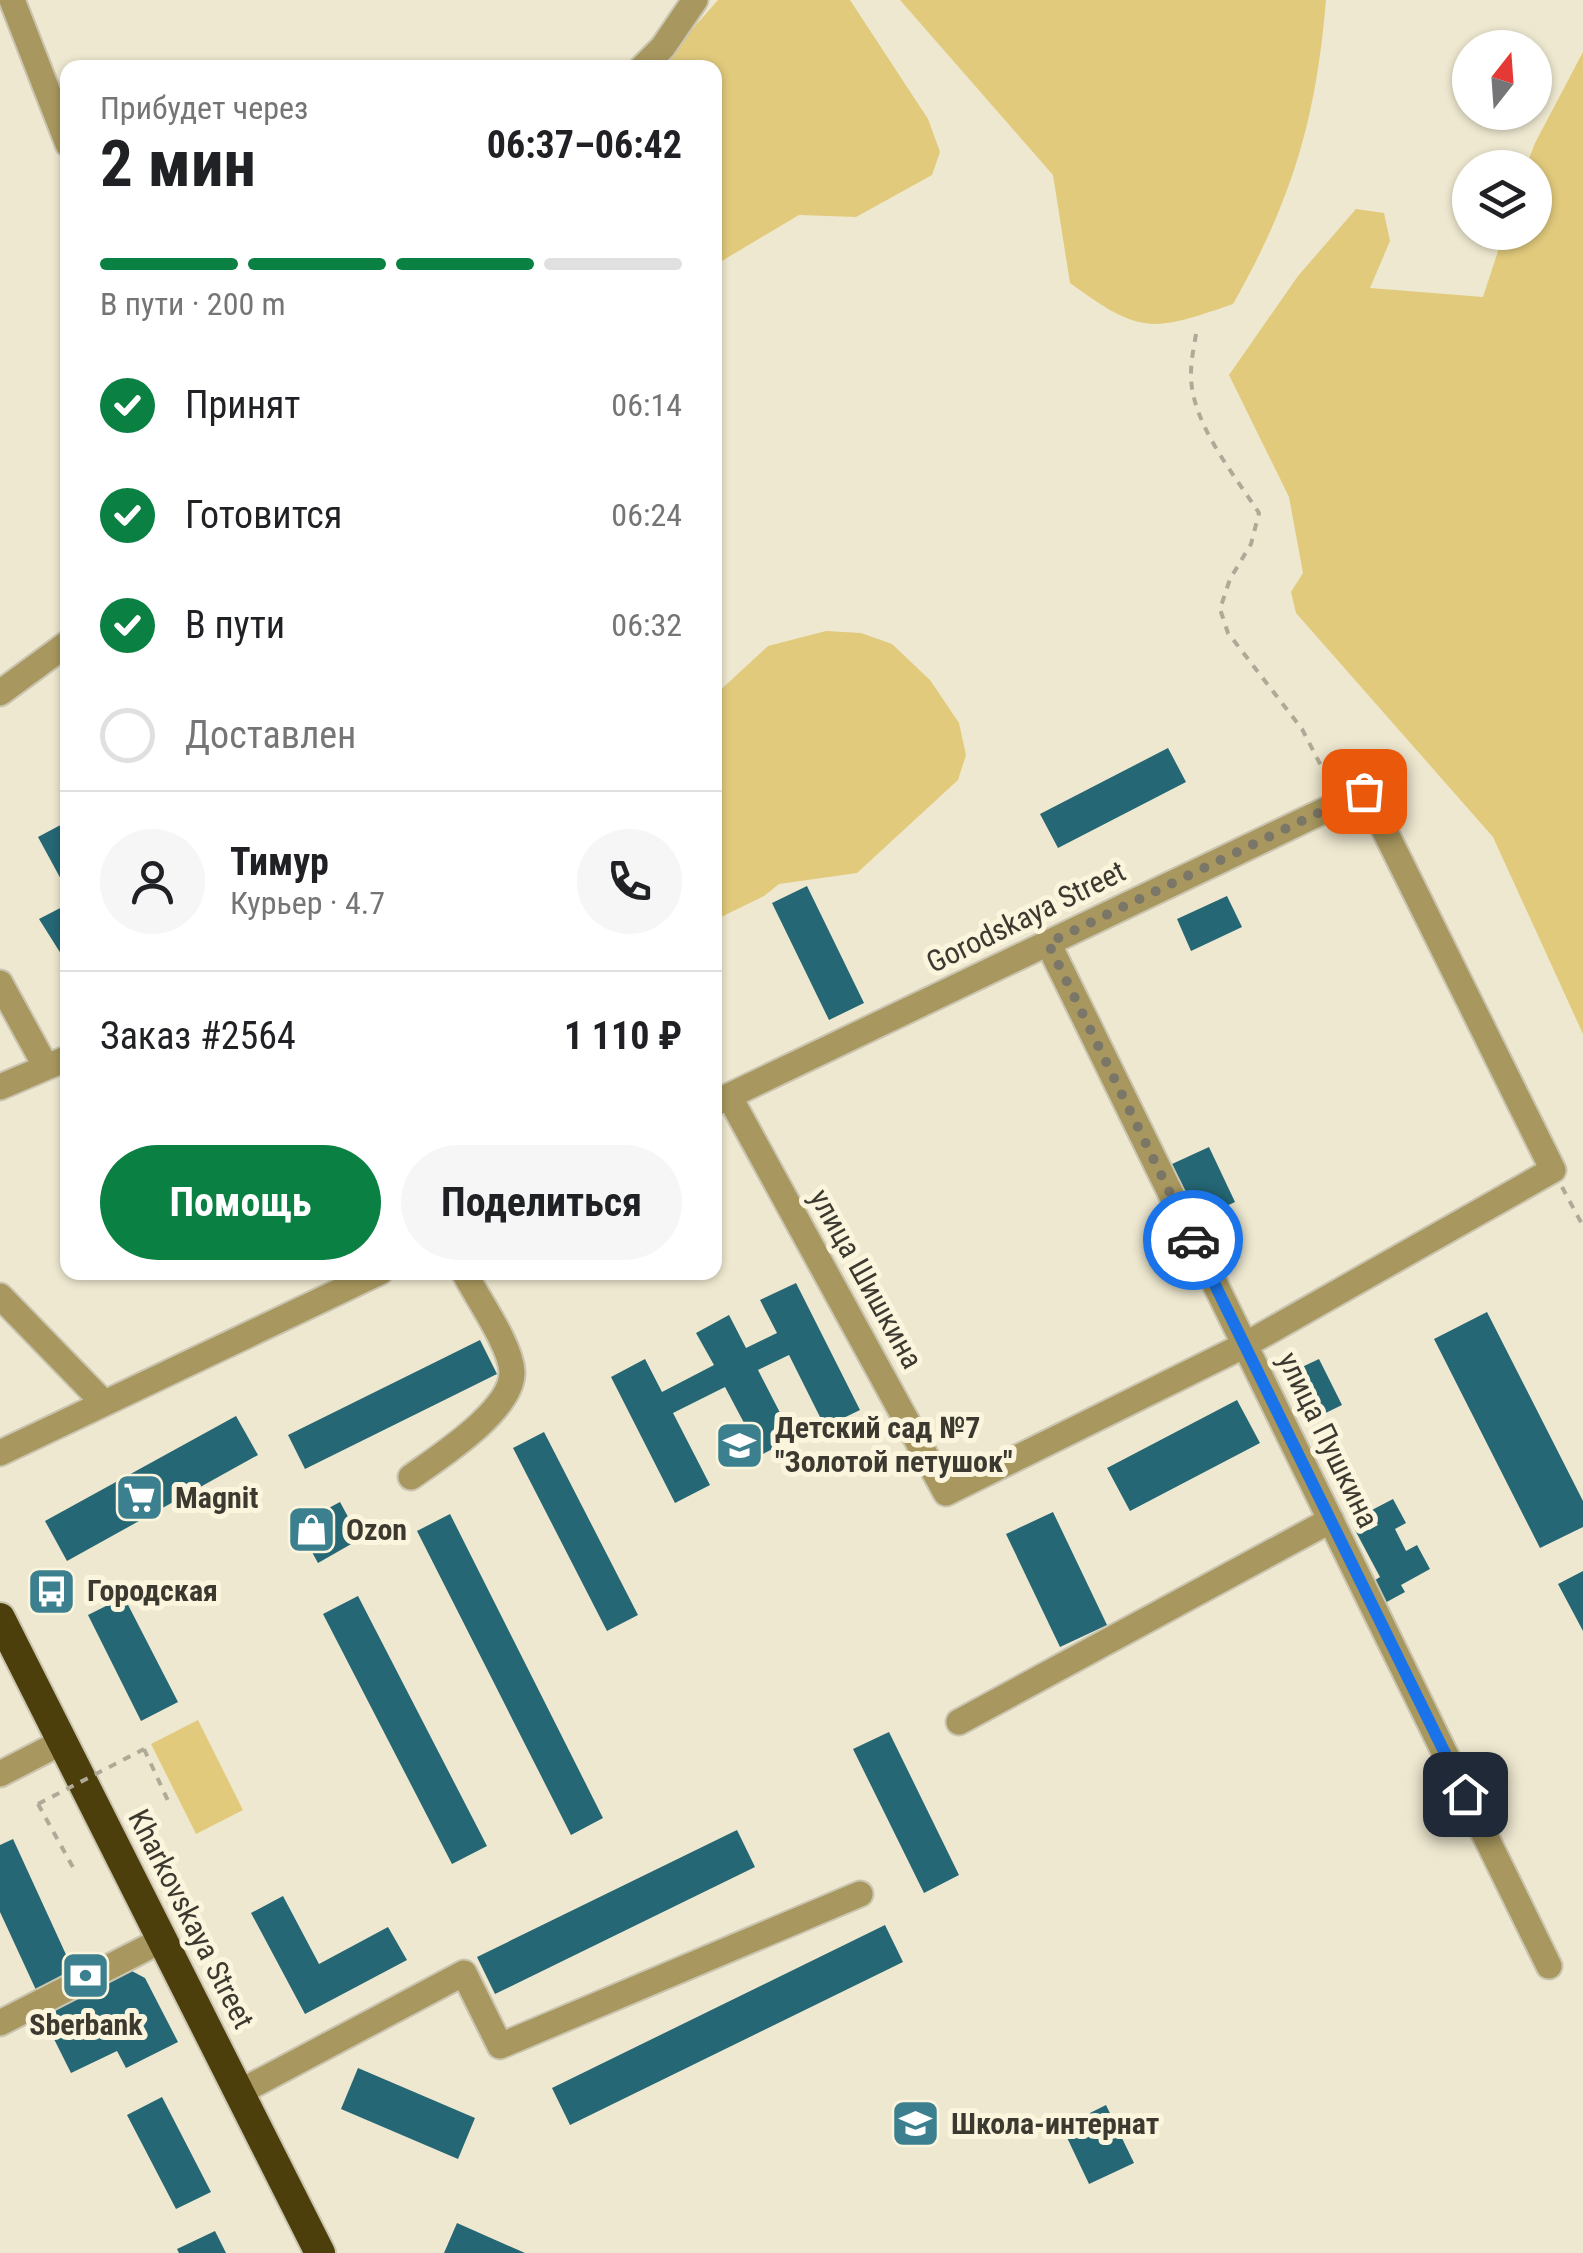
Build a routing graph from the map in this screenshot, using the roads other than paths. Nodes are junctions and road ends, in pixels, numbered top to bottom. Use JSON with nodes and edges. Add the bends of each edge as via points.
{"nodes":[{"id":1,"x":12,"y":0,"type":"edge"},
{"id":2,"x":695,"y":0,"type":"edge"},
{"id":3,"x":650,"y":60,"type":"edge"},
{"id":4,"x":60,"y":123,"type":"edge"},
{"id":5,"x":60,"y":650,"type":"edge"},
{"id":6,"x":0,"y":692,"type":"edge"},
{"id":7,"x":1048,"y":943,"type":"junction"},
{"id":8,"x":0,"y":983,"type":"edge"},
{"id":9,"x":57,"y":1062,"type":"edge"},
{"id":10,"x":0,"y":1087,"type":"edge"},
{"id":11,"x":722,"y":1100,"type":"edge"},
{"id":12,"x":363,"y":1280,"type":"edge"},
{"id":13,"x":468,"y":1280,"type":"edge"},
{"id":14,"x":0,"y":1296,"type":"edge"},
{"id":15,"x":1245,"y":1345,"type":"junction"},
{"id":16,"x":103,"y":1402,"type":"junction"},
{"id":17,"x":0,"y":1453,"type":"edge"},
{"id":18,"x":411,"y":1477,"type":"dead end"},
{"id":19,"x":1331,"y":1520,"type":"junction"},
{"id":20,"x":0,"y":1618,"type":"edge"},
{"id":21,"x":960,"y":1722,"type":"dead end"},
{"id":22,"x":62,"y":1742,"type":"junction"},
{"id":23,"x":0,"y":1774,"type":"edge"},
{"id":24,"x":860,"y":1894,"type":"dead end"},
{"id":25,"x":162,"y":1940,"type":"junction"},
{"id":26,"x":1550,"y":1966,"type":"dead end"},
{"id":27,"x":0,"y":2024,"type":"edge"},
{"id":28,"x":240,"y":2092,"type":"junction"},
{"id":29,"x":320,"y":2253,"type":"edge"}],
"edges":[{"from":1,"to":4,"type":"street"},
{"from":2,"to":3,"type":"street"},
{"from":5,"to":6,"type":"street"},
{"from":7,"to":11,"type":"street","name":"Gorodskaya Street"},
{"from":7,"to":15,"type":"street","name":"улица Пушкина"},
{"from":7,"to":15,"type":"street","name":"Gorodskaya Street","via":[[1364,791],[1553,1170]]},
{"from":8,"to":9,"type":"street"},
{"from":9,"to":10,"type":"street"},
{"from":11,"to":15,"type":"street","name":"улица Шишкина","via":[[946,1493]]},
{"from":12,"to":16,"type":"street"},
{"from":13,"to":18,"type":"street","via":[[510,1359],[512,1376],[497,1406]]},
{"from":14,"to":16,"type":"street"},
{"from":15,"to":19,"type":"street","name":"улица Пушкина"},
{"from":16,"to":17,"type":"street"},
{"from":19,"to":21,"type":"street"},
{"from":19,"to":26,"type":"street","name":"улица Пушкина"},
{"from":20,"to":22,"type":"highway","name":"Kharkovskaya Street"},
{"from":22,"to":23,"type":"street"},
{"from":22,"to":25,"type":"highway","name":"Kharkovskaya Street"},
{"from":24,"to":28,"type":"street","via":[[500,2046],[464,1973]]},
{"from":25,"to":27,"type":"street"},
{"from":25,"to":28,"type":"highway","name":"Kharkovskaya Street"},
{"from":28,"to":29,"type":"highway","name":"Kharkovskaya Street"}]}
